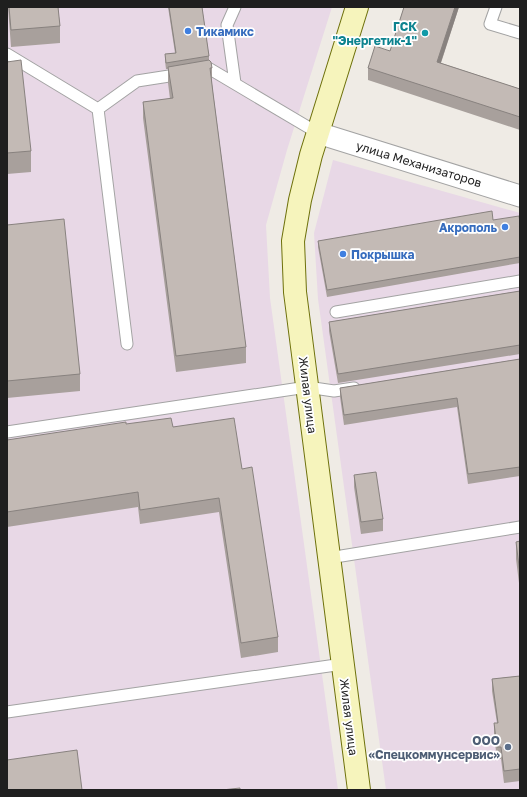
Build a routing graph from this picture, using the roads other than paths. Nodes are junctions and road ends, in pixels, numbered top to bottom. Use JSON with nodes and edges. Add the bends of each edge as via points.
{"nodes":[{"id":1,"x":236,"y":7,"type":"edge"},
{"id":2,"x":357,"y":7,"type":"edge"},
{"id":3,"x":496,"y":7,"type":"edge"},
{"id":4,"x":520,"y":33,"type":"edge"},
{"id":5,"x":7,"y":54,"type":"edge"},
{"id":6,"x":235,"y":83,"type":"junction"},
{"id":7,"x":98,"y":109,"type":"junction"},
{"id":8,"x":318,"y":133,"type":"junction"},
{"id":9,"x":520,"y":196,"type":"edge"},
{"id":10,"x":520,"y":281,"type":"edge"},
{"id":11,"x":336,"y":312,"type":"dead end"},
{"id":12,"x":127,"y":344,"type":"dead end"},
{"id":13,"x":365,"y":386,"type":"edge"},
{"id":14,"x":307,"y":387,"type":"junction"},
{"id":15,"x":7,"y":432,"type":"edge"},
{"id":16,"x":520,"y":527,"type":"edge"},
{"id":17,"x":329,"y":558,"type":"junction"},
{"id":18,"x":342,"y":664,"type":"junction"},
{"id":19,"x":7,"y":712,"type":"edge"},
{"id":20,"x":358,"y":790,"type":"edge"}],
"edges":[{"from":1,"to":6,"type":"lane","via":[[227,25]]},
{"from":2,"to":8,"type":"main road","name":"Жилая улица"},
{"from":3,"to":4,"type":"lane","via":[[490,24]]},
{"from":5,"to":7,"type":"lane"},
{"from":6,"to":7,"type":"lane","via":[[210,69],[137,81]]},
{"from":6,"to":8,"type":"lane"},
{"from":7,"to":12,"type":"lane"},
{"from":8,"to":9,"type":"street","name":"улица Механизаторов"},
{"from":8,"to":14,"type":"main road","name":"Жилая улица","via":[[300,200],[293,241],[295,292]]},
{"from":10,"to":11,"type":"lane"},
{"from":13,"to":14,"type":"lane","via":[[334,391]]},
{"from":14,"to":15,"type":"lane"},
{"from":14,"to":17,"type":"main road","name":"Жилая улица"},
{"from":16,"to":17,"type":"lane"},
{"from":17,"to":18,"type":"main road","name":"Жилая улица"},
{"from":18,"to":19,"type":"lane"},
{"from":18,"to":20,"type":"main road","name":"Жилая улица"}]}
